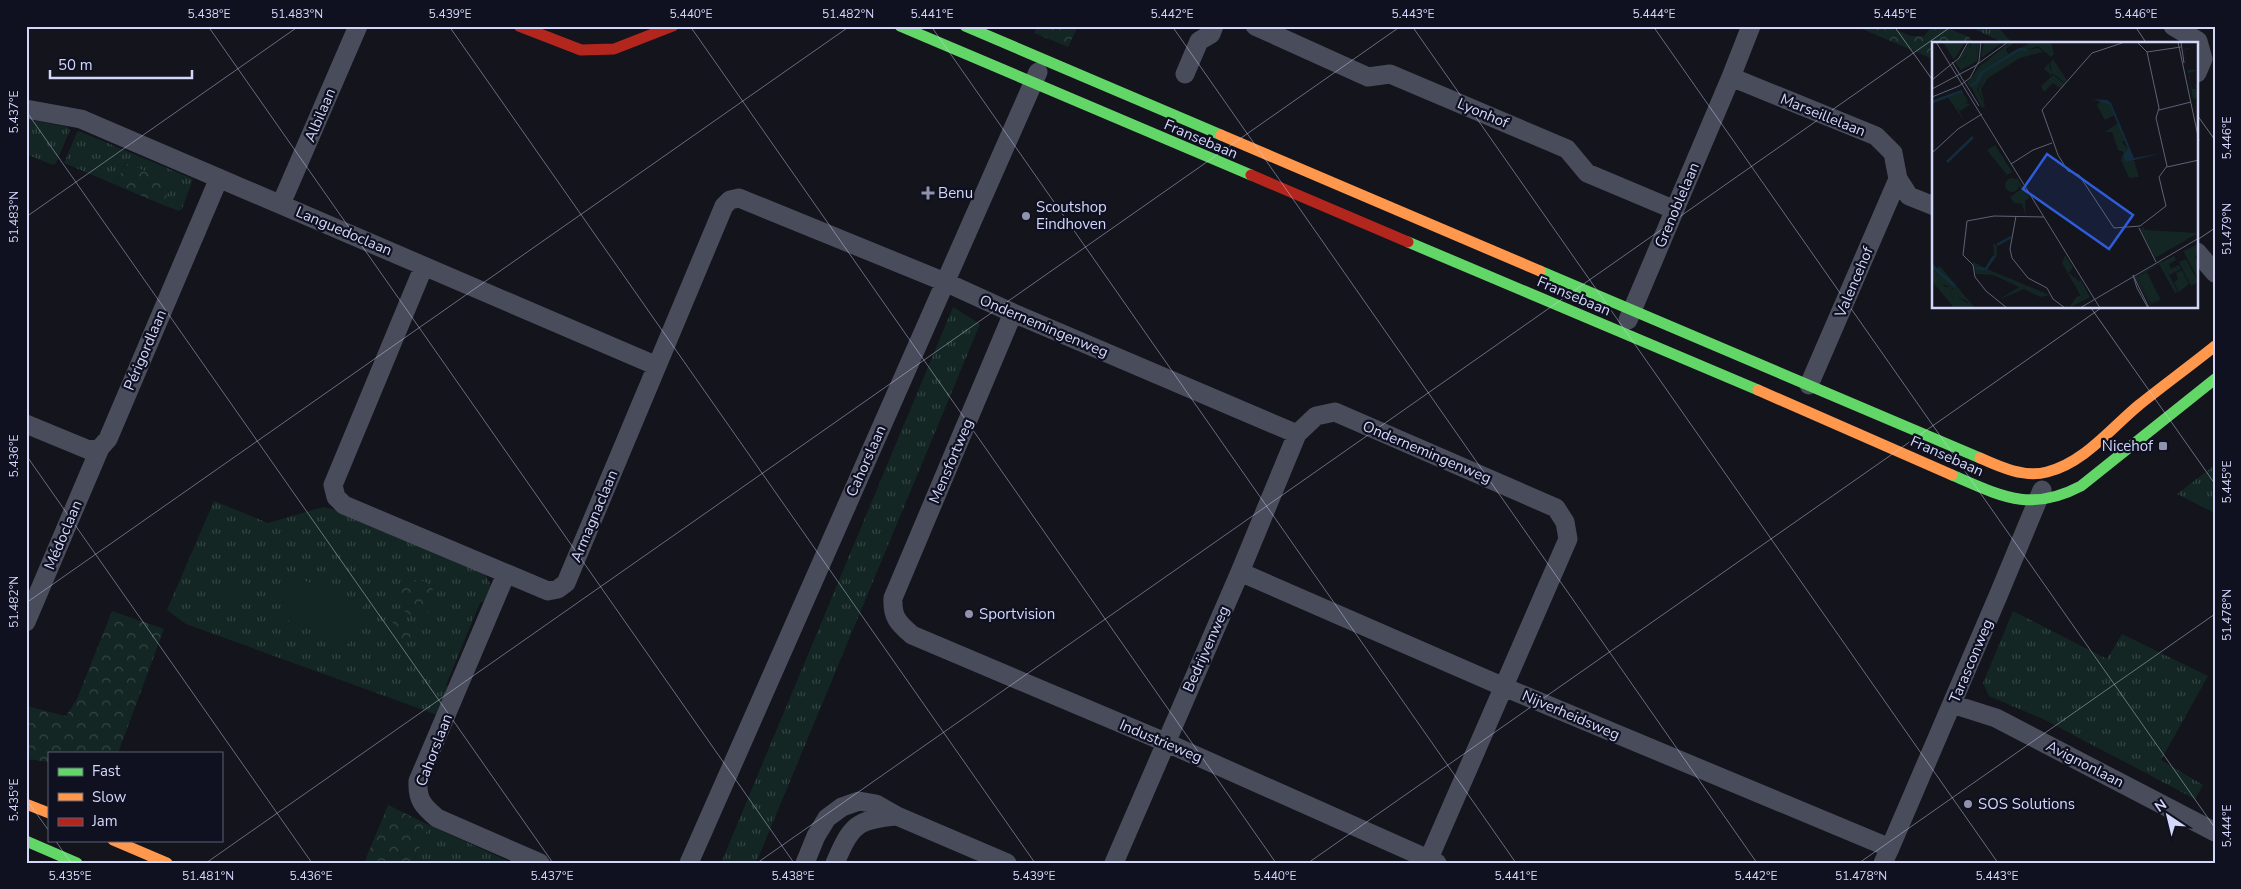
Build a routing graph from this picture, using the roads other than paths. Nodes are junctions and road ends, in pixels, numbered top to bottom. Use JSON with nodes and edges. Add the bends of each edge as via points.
{"nodes":[{"id":1,"x":358,"y":26,"type":"edge"},
{"id":2,"x":519,"y":26,"type":"edge"},
{"id":3,"x":674,"y":26,"type":"edge"},
{"id":4,"x":900,"y":26,"type":"edge"},
{"id":5,"x":965,"y":26,"type":"edge"},
{"id":6,"x":1214,"y":26,"type":"edge"},
{"id":7,"x":1255,"y":26,"type":"edge"},
{"id":8,"x":1751,"y":26,"type":"edge"},
{"id":9,"x":2173,"y":26,"type":"edge"},
{"id":10,"x":1285,"y":32,"type":"edge"},
{"id":11,"x":2208,"y":50,"type":"edge"},
{"id":12,"x":1044,"y":60,"type":"junction"},
{"id":13,"x":2198,"y":71,"type":"edge"},
{"id":14,"x":1185,"y":74,"type":"dead end"},
{"id":15,"x":1731,"y":77,"type":"junction"},
{"id":16,"x":1033,"y":84,"type":"junction"},
{"id":17,"x":26,"y":109,"type":"edge"},
{"id":18,"x":219,"y":178,"type":"junction"},
{"id":19,"x":1898,"y":180,"type":"junction"},
{"id":20,"x":281,"y":204,"type":"junction"},
{"id":21,"x":1932,"y":205,"type":"edge"},
{"id":22,"x":1675,"y":210,"type":"junction"},
{"id":23,"x":2198,"y":253,"type":"edge"},
{"id":24,"x":424,"y":266,"type":"junction"},
{"id":25,"x":2215,"y":273,"type":"edge"},
{"id":26,"x":946,"y":282,"type":"junction"},
{"id":27,"x":1633,"y":310,"type":"junction"},
{"id":28,"x":1014,"y":313,"type":"junction"},
{"id":29,"x":1623,"y":333,"type":"junction"},
{"id":30,"x":2215,"y":346,"type":"edge"},
{"id":31,"x":657,"y":366,"type":"junction"},
{"id":32,"x":2215,"y":379,"type":"edge"},
{"id":33,"x":1809,"y":385,"type":"junction"},
{"id":34,"x":26,"y":424,"type":"edge"},
{"id":35,"x":1297,"y":434,"type":"junction"},
{"id":36,"x":100,"y":448,"type":"junction"},
{"id":37,"x":2047,"y":472,"type":"junction"},
{"id":38,"x":2038,"y":502,"type":"junction"},
{"id":39,"x":1240,"y":572,"type":"junction"},
{"id":40,"x":506,"y":574,"type":"junction"},
{"id":41,"x":892,"y":610,"type":"joint"},
{"id":42,"x":26,"y":622,"type":"edge"},
{"id":43,"x":1504,"y":687,"type":"junction"},
{"id":44,"x":1952,"y":704,"type":"junction"},
{"id":45,"x":1165,"y":742,"type":"junction"},
{"id":46,"x":26,"y":804,"type":"edge"},
{"id":47,"x":48,"y":814,"type":"edge"},
{"id":48,"x":896,"y":816,"type":"junction"},
{"id":49,"x":2215,"y":832,"type":"edge"},
{"id":50,"x":26,"y":841,"type":"edge"},
{"id":51,"x":118,"y":842,"type":"edge"},
{"id":52,"x":1886,"y":855,"type":"edge"},
{"id":53,"x":1431,"y":862,"type":"edge"},
{"id":54,"x":77,"y":863,"type":"edge"},
{"id":55,"x":167,"y":863,"type":"edge"},
{"id":56,"x":540,"y":863,"type":"edge"},
{"id":57,"x":690,"y":863,"type":"edge"},
{"id":58,"x":805,"y":863,"type":"edge"},
{"id":59,"x":835,"y":863,"type":"edge"},
{"id":60,"x":1007,"y":863,"type":"edge"},
{"id":61,"x":1114,"y":863,"type":"edge"}],
"edges":[{"from":1,"to":20,"type":"street","name":"Albilaan"},
{"from":2,"to":3,"type":"street","via":[[582,50],[614,49]]},
{"from":4,"to":16,"type":"street","name":"Fransebaan"},
{"from":5,"to":12,"type":"street","name":"Fransebaan"},
{"from":6,"to":14,"type":"street","via":[[1211,34],[1199,41]]},
{"from":7,"to":10,"type":"street","name":"Lyonhof"},
{"from":8,"to":15,"type":"street"},
{"from":9,"to":11,"type":"street"},
{"from":10,"to":22,"type":"street","name":"Lyonhof","via":[[1368,77],[1390,74],[1567,149],[1587,172]]},
{"from":11,"to":13,"type":"street"},
{"from":12,"to":16,"type":"street","name":"Cahorslaan"},
{"from":12,"to":27,"type":"street","name":"Fransebaan"},
{"from":15,"to":19,"type":"street","name":"Marseillelaan","via":[[1876,136],[1893,154]]},
{"from":15,"to":22,"type":"street","name":"Grenoblelaan"},
{"from":16,"to":26,"type":"street","name":"Cahorslaan"},
{"from":16,"to":29,"type":"street","name":"Fransebaan"},
{"from":17,"to":18,"type":"street","name":"Languedoclaan","via":[[81,119]]},
{"from":18,"to":20,"type":"street","name":"Languedoclaan"},
{"from":18,"to":36,"type":"street","name":"Périgordlaan","via":[[108,439]]},
{"from":19,"to":21,"type":"street","via":[[1910,196]]},
{"from":19,"to":33,"type":"street","name":"Valencehof"},
{"from":20,"to":24,"type":"street","name":"Languedoclaan"},
{"from":22,"to":27,"type":"street","name":"Grenoblelaan"},
{"from":23,"to":25,"type":"street"},
{"from":24,"to":31,"type":"street","name":"Languedoclaan"},
{"from":24,"to":40,"type":"street","name":"Armagnaclaan","via":[[333,485],[336,497],[344,505]]},
{"from":26,"to":28,"type":"street","name":"Ondernemingenweg"},
{"from":26,"to":31,"type":"street","name":"Armagnaclaan","via":[[739,198],[730,200],[724,206]]},
{"from":26,"to":57,"type":"street","name":"Cahorslaan"},
{"from":27,"to":29,"type":"street","name":"Grenoblelaan"},
{"from":27,"to":33,"type":"street","name":"Fransebaan"},
{"from":28,"to":35,"type":"street","name":"Ondernemingenweg"},
{"from":28,"to":41,"type":"street","name":"Mensfortweg","via":[[893,598]]},
{"from":29,"to":38,"type":"street","name":"Fransebaan","via":[[1996,494]]},
{"from":30,"to":37,"type":"street","name":"Fransebaan","via":[[2082,453]]},
{"from":31,"to":40,"type":"street","name":"Armagnaclaan","via":[[566,583],[548,591]]},
{"from":32,"to":38,"type":"street","name":"Fransebaan","via":[[2082,486],[2060,498]]},
{"from":33,"to":37,"type":"street","name":"Fransebaan","via":[[2006,469],[2029,474]]},
{"from":34,"to":36,"type":"street","via":[[89,450]]},
{"from":35,"to":39,"type":"street","name":"Bedrijvenweg"},
{"from":35,"to":43,"type":"street","name":"Ondernemingenweg","via":[[1316,416],[1335,412],[1556,508],[1565,522],[1568,539]]},
{"from":36,"to":42,"type":"street","name":"Médoclaan"},
{"from":37,"to":38,"type":"street","name":"Tarasconweg"},
{"from":38,"to":44,"type":"street","name":"Tarasconweg"},
{"from":39,"to":43,"type":"street","name":"Nijverheidsweg"},
{"from":39,"to":45,"type":"street","name":"Bedrijvenweg"},
{"from":40,"to":56,"type":"street","name":"Cahorslaan","via":[[418,781],[417,793],[437,818]]},
{"from":41,"to":45,"type":"street","name":"Industrieweg","via":[[912,635]]},
{"from":43,"to":52,"type":"street","name":"Nijverheidsweg"},
{"from":43,"to":53,"type":"street","name":"Ondernemingenweg"},
{"from":44,"to":49,"type":"street","name":"Avignonlaan","via":[[1996,718]]},
{"from":44,"to":52,"type":"street","name":"Tarasconweg"},
{"from":45,"to":53,"type":"street","name":"Industrieweg"},
{"from":45,"to":61,"type":"street","name":"Bedrijvenweg"},
{"from":46,"to":47,"type":"street"},
{"from":48,"to":58,"type":"street","via":[[876,804],[859,801],[842,807],[827,818]]},
{"from":48,"to":59,"type":"street","via":[[871,818],[858,825],[845,841]]},
{"from":48,"to":60,"type":"street"},
{"from":50,"to":54,"type":"street"},
{"from":51,"to":55,"type":"street"}]}
